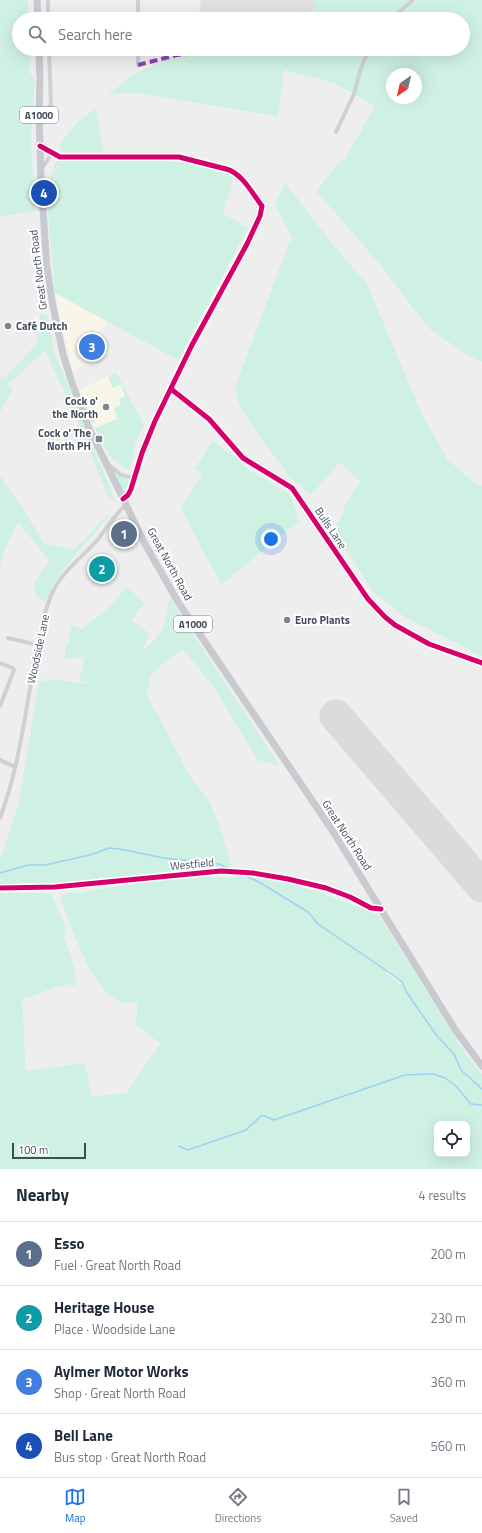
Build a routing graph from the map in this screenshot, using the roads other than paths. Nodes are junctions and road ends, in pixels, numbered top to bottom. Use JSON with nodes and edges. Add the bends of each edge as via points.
{"nodes":[{"id":1,"x":37,"y":0,"type":"edge"},
{"id":2,"x":48,"y":0,"type":"edge"},
{"id":3,"x":138,"y":0,"type":"edge"},
{"id":4,"x":413,"y":0,"type":"edge"},
{"id":5,"x":38,"y":12,"type":"edge"},
{"id":6,"x":48,"y":12,"type":"edge"},
{"id":7,"x":138,"y":12,"type":"edge"},
{"id":8,"x":399,"y":12,"type":"edge"},
{"id":9,"x":39,"y":56,"type":"edge"},
{"id":10,"x":49,"y":56,"type":"edge"},
{"id":11,"x":138,"y":56,"type":"edge"},
{"id":12,"x":366,"y":56,"type":"edge"},
{"id":13,"x":138,"y":65,"type":"dead end"},
{"id":14,"x":39,"y":112,"type":"junction"},
{"id":15,"x":336,"y":132,"type":"dead end"},
{"id":16,"x":40,"y":146,"type":"junction"},
{"id":17,"x":52,"y":153,"type":"junction"},
{"id":18,"x":41,"y":170,"type":"junction"},
{"id":19,"x":172,"y":389,"type":"junction"},
{"id":20,"x":104,"y":461,"type":"junction"},
{"id":21,"x":135,"y":478,"type":"junction"},
{"id":22,"x":124,"y":502,"type":"junction"},
{"id":23,"x":8,"y":638,"type":"dead end"},
{"id":24,"x":38,"y":645,"type":"junction"},
{"id":25,"x":0,"y":664,"type":"edge"},
{"id":26,"x":482,"y":664,"type":"edge"},
{"id":27,"x":0,"y":706,"type":"edge"},
{"id":28,"x":0,"y":760,"type":"edge"},
{"id":29,"x":15,"y":767,"type":"junction"},
{"id":30,"x":0,"y":818,"type":"edge"},
{"id":31,"x":0,"y":888,"type":"edge"},
{"id":32,"x":381,"y":909,"type":"junction"},
{"id":33,"x":482,"y":1066,"type":"edge"}],
"edges":[{"from":1,"to":5,"type":"main road"},
{"from":2,"to":6,"type":"street"},
{"from":3,"to":7,"type":"street"},
{"from":4,"to":8,"type":"street"},
{"from":9,"to":14,"type":"main road","name":"Great North Road","number":"A1000"},
{"from":10,"to":14,"type":"street","via":[[51,105],[45,112]]},
{"from":11,"to":13,"type":"street"},
{"from":12,"to":15,"type":"street","via":[[354,94]]},
{"from":14,"to":16,"type":"main road","name":"Great North Road","number":"A1000"},
{"from":16,"to":17,"type":"street"},
{"from":16,"to":18,"type":"main road","name":"Great North Road","number":"A1000"},
{"from":17,"to":18,"type":"street"},
{"from":17,"to":19,"type":"street","name":"Woodside Lane","via":[[67,158],[179,157],[219,167],[233,171],[262,206],[247,244],[196,338]]},
{"from":18,"to":20,"type":"main road","name":"Great North Road","number":"A1000","via":[[46,261],[56,322],[72,383]]},
{"from":19,"to":21,"type":"street","name":"Woodside Lane","via":[[148,437]]},
{"from":19,"to":26,"type":"street","name":"Bulls Lane","via":[[208,419],[243,458],[292,488],[368,599],[385,617],[429,644]]},
{"from":20,"to":21,"type":"street","via":[[121,475]]},
{"from":20,"to":22,"type":"main road","name":"Great North Road","number":"A1000"},
{"from":21,"to":22,"type":"street","name":"Woodside Lane"},
{"from":22,"to":24,"type":"street","name":"Woodside Lane","via":[[98,538],[59,580],[47,606]]},
{"from":22,"to":32,"type":"main road","name":"Great North Road","number":"A1000","via":[[178,602],[332,830]]},
{"from":23,"to":24,"type":"street"},
{"from":24,"to":29,"type":"street","name":"Woodside Lane"},
{"from":25,"to":27,"type":"street","via":[[14,670]]},
{"from":28,"to":29,"type":"street"},
{"from":29,"to":30,"type":"street","name":"Woodside Lane","via":[[9,795]]},
{"from":31,"to":32,"type":"street","name":"Westfield","via":[[54,887],[221,871],[271,876],[326,888],[371,908]]},
{"from":32,"to":33,"type":"main road","name":"Great North Road","number":"A1000","via":[[456,1031]]}]}
